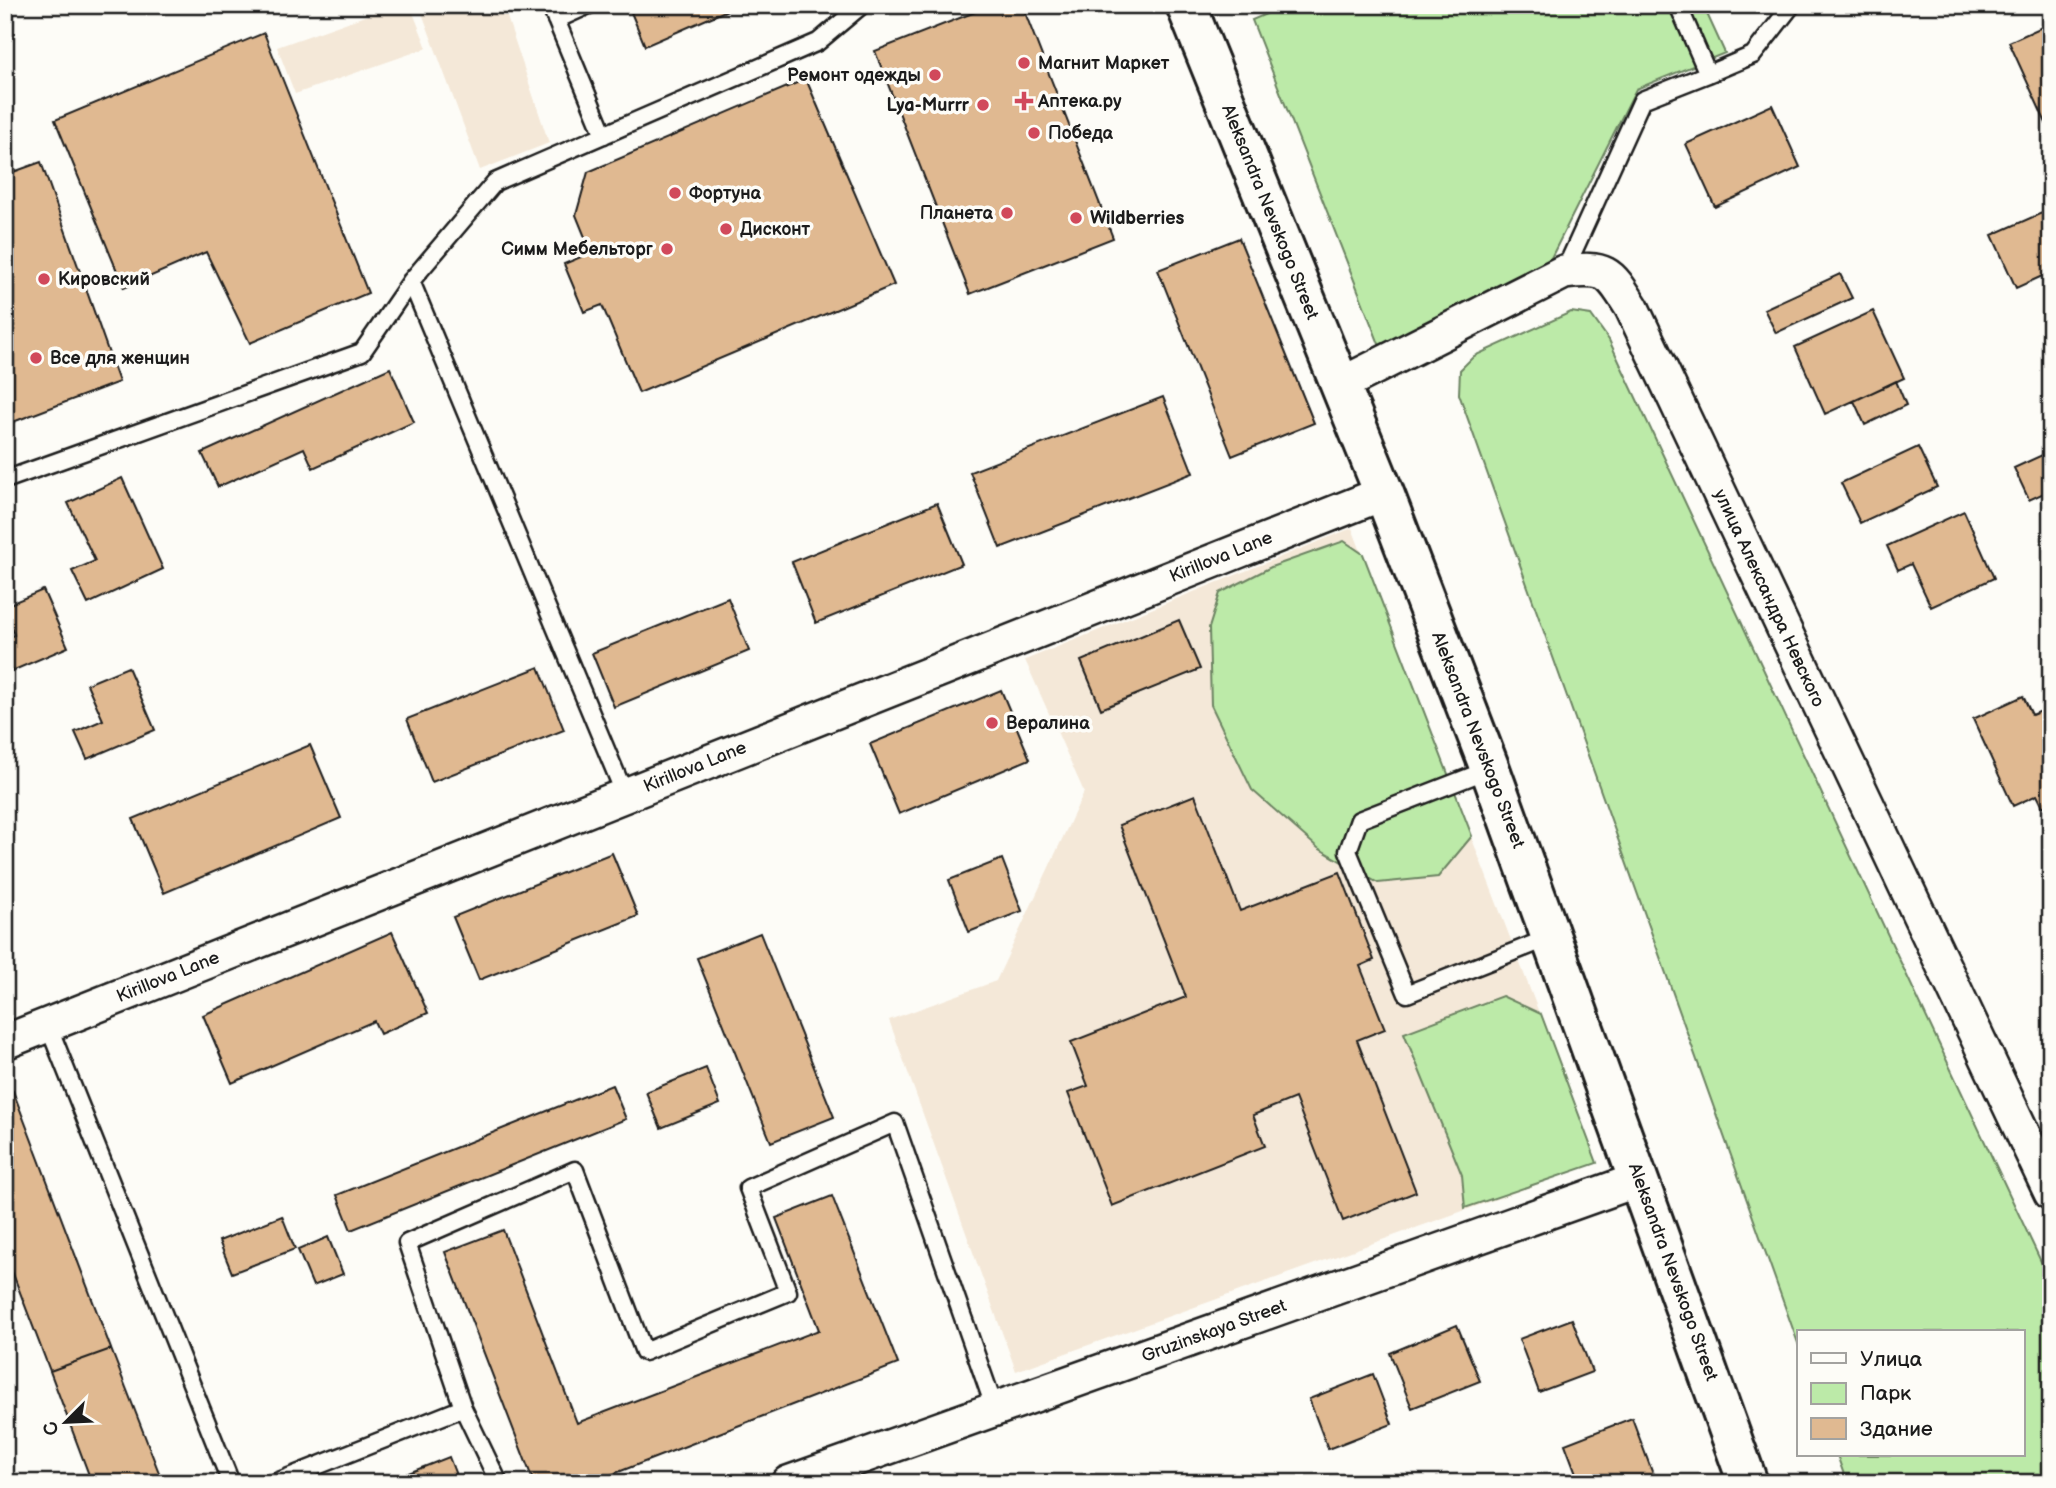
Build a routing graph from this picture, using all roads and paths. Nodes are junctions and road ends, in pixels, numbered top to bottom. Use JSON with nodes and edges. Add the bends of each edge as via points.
{"nodes":[{"id":1,"x":589,"y":5,"type":"edge"},
{"id":2,"x":862,"y":5,"type":"edge"},
{"id":3,"x":1186,"y":5,"type":"edge"},
{"id":4,"x":1678,"y":5,"type":"edge"},
{"id":5,"x":1792,"y":5,"type":"edge"},
{"id":6,"x":553,"y":13,"type":"edge"},
{"id":7,"x":1708,"y":74,"type":"junction"},
{"id":8,"x":604,"y":135,"type":"junction"},
{"id":9,"x":1564,"y":272,"type":"junction"},
{"id":10,"x":411,"y":281,"type":"junction"},
{"id":11,"x":1340,"y":385,"type":"junction"},
{"id":12,"x":5,"y":480,"type":"edge"},
{"id":13,"x":1384,"y":493,"type":"junction"},
{"id":14,"x":1490,"y":768,"type":"junction"},
{"id":15,"x":625,"y":795,"type":"junction"},
{"id":16,"x":1551,"y":937,"type":"junction"},
{"id":17,"x":48,"y":1025,"type":"junction"},
{"id":18,"x":5,"y":1042,"type":"edge"},
{"id":19,"x":1640,"y":1179,"type":"junction"},
{"id":20,"x":2051,"y":1193,"type":"edge"},
{"id":21,"x":463,"y":1408,"type":"junction"},
{"id":22,"x":995,"y":1409,"type":"junction"},
{"id":23,"x":230,"y":1483,"type":"edge"},
{"id":24,"x":274,"y":1483,"type":"edge"},
{"id":25,"x":499,"y":1483,"type":"edge"},
{"id":26,"x":788,"y":1483,"type":"edge"},
{"id":27,"x":1748,"y":1483,"type":"edge"}],
"edges":[{"from":1,"to":6,"type":"lane"},
{"from":2,"to":8,"type":"lane","via":[[818,42]]},
{"from":3,"to":11,"type":"main road","name":"Aleksandra Nevskogo Street"},
{"from":4,"to":7,"type":"lane"},
{"from":5,"to":7,"type":"lane","via":[[1753,55]]},
{"from":6,"to":8,"type":"lane"},
{"from":7,"to":9,"type":"lane","via":[[1642,100]]},
{"from":8,"to":10,"type":"lane","via":[[495,182]]},
{"from":9,"to":11,"type":"street","name":"улица Александра Невского"},
{"from":9,"to":20,"type":"street","name":"улица Александра Невского","via":[[1595,268],[1614,280],[1632,308]]},
{"from":10,"to":12,"type":"lane","via":[[362,352]]},
{"from":10,"to":15,"type":"lane"},
{"from":11,"to":13,"type":"main road","name":"Aleksandra Nevskogo Street"},
{"from":13,"to":14,"type":"main road","name":"Aleksandra Nevskogo Street"},
{"from":13,"to":15,"type":"street","name":"Kirillova Lane"},
{"from":14,"to":16,"type":"main road","name":"Aleksandra Nevskogo Street"},
{"from":14,"to":16,"type":"lane","via":[[1359,820],[1348,851],[1407,995]]},
{"from":15,"to":17,"type":"street","name":"Kirillova Lane"},
{"from":16,"to":19,"type":"main road","name":"Aleksandra Nevskogo Street"},
{"from":17,"to":18,"type":"street","name":"Kirillova Lane"},
{"from":17,"to":23,"type":"lane"},
{"from":19,"to":22,"type":"street","name":"Gruzinskaya Street"},
{"from":19,"to":27,"type":"main road","name":"Aleksandra Nevskogo Street"},
{"from":21,"to":22,"type":"lane","via":[[407,1243],[575,1170],[645,1352],[788,1292],[748,1188],[895,1123]]},
{"from":21,"to":24,"type":"lane"},
{"from":21,"to":25,"type":"lane"},
{"from":22,"to":26,"type":"street","name":"Gruzinskaya Street"}]}
